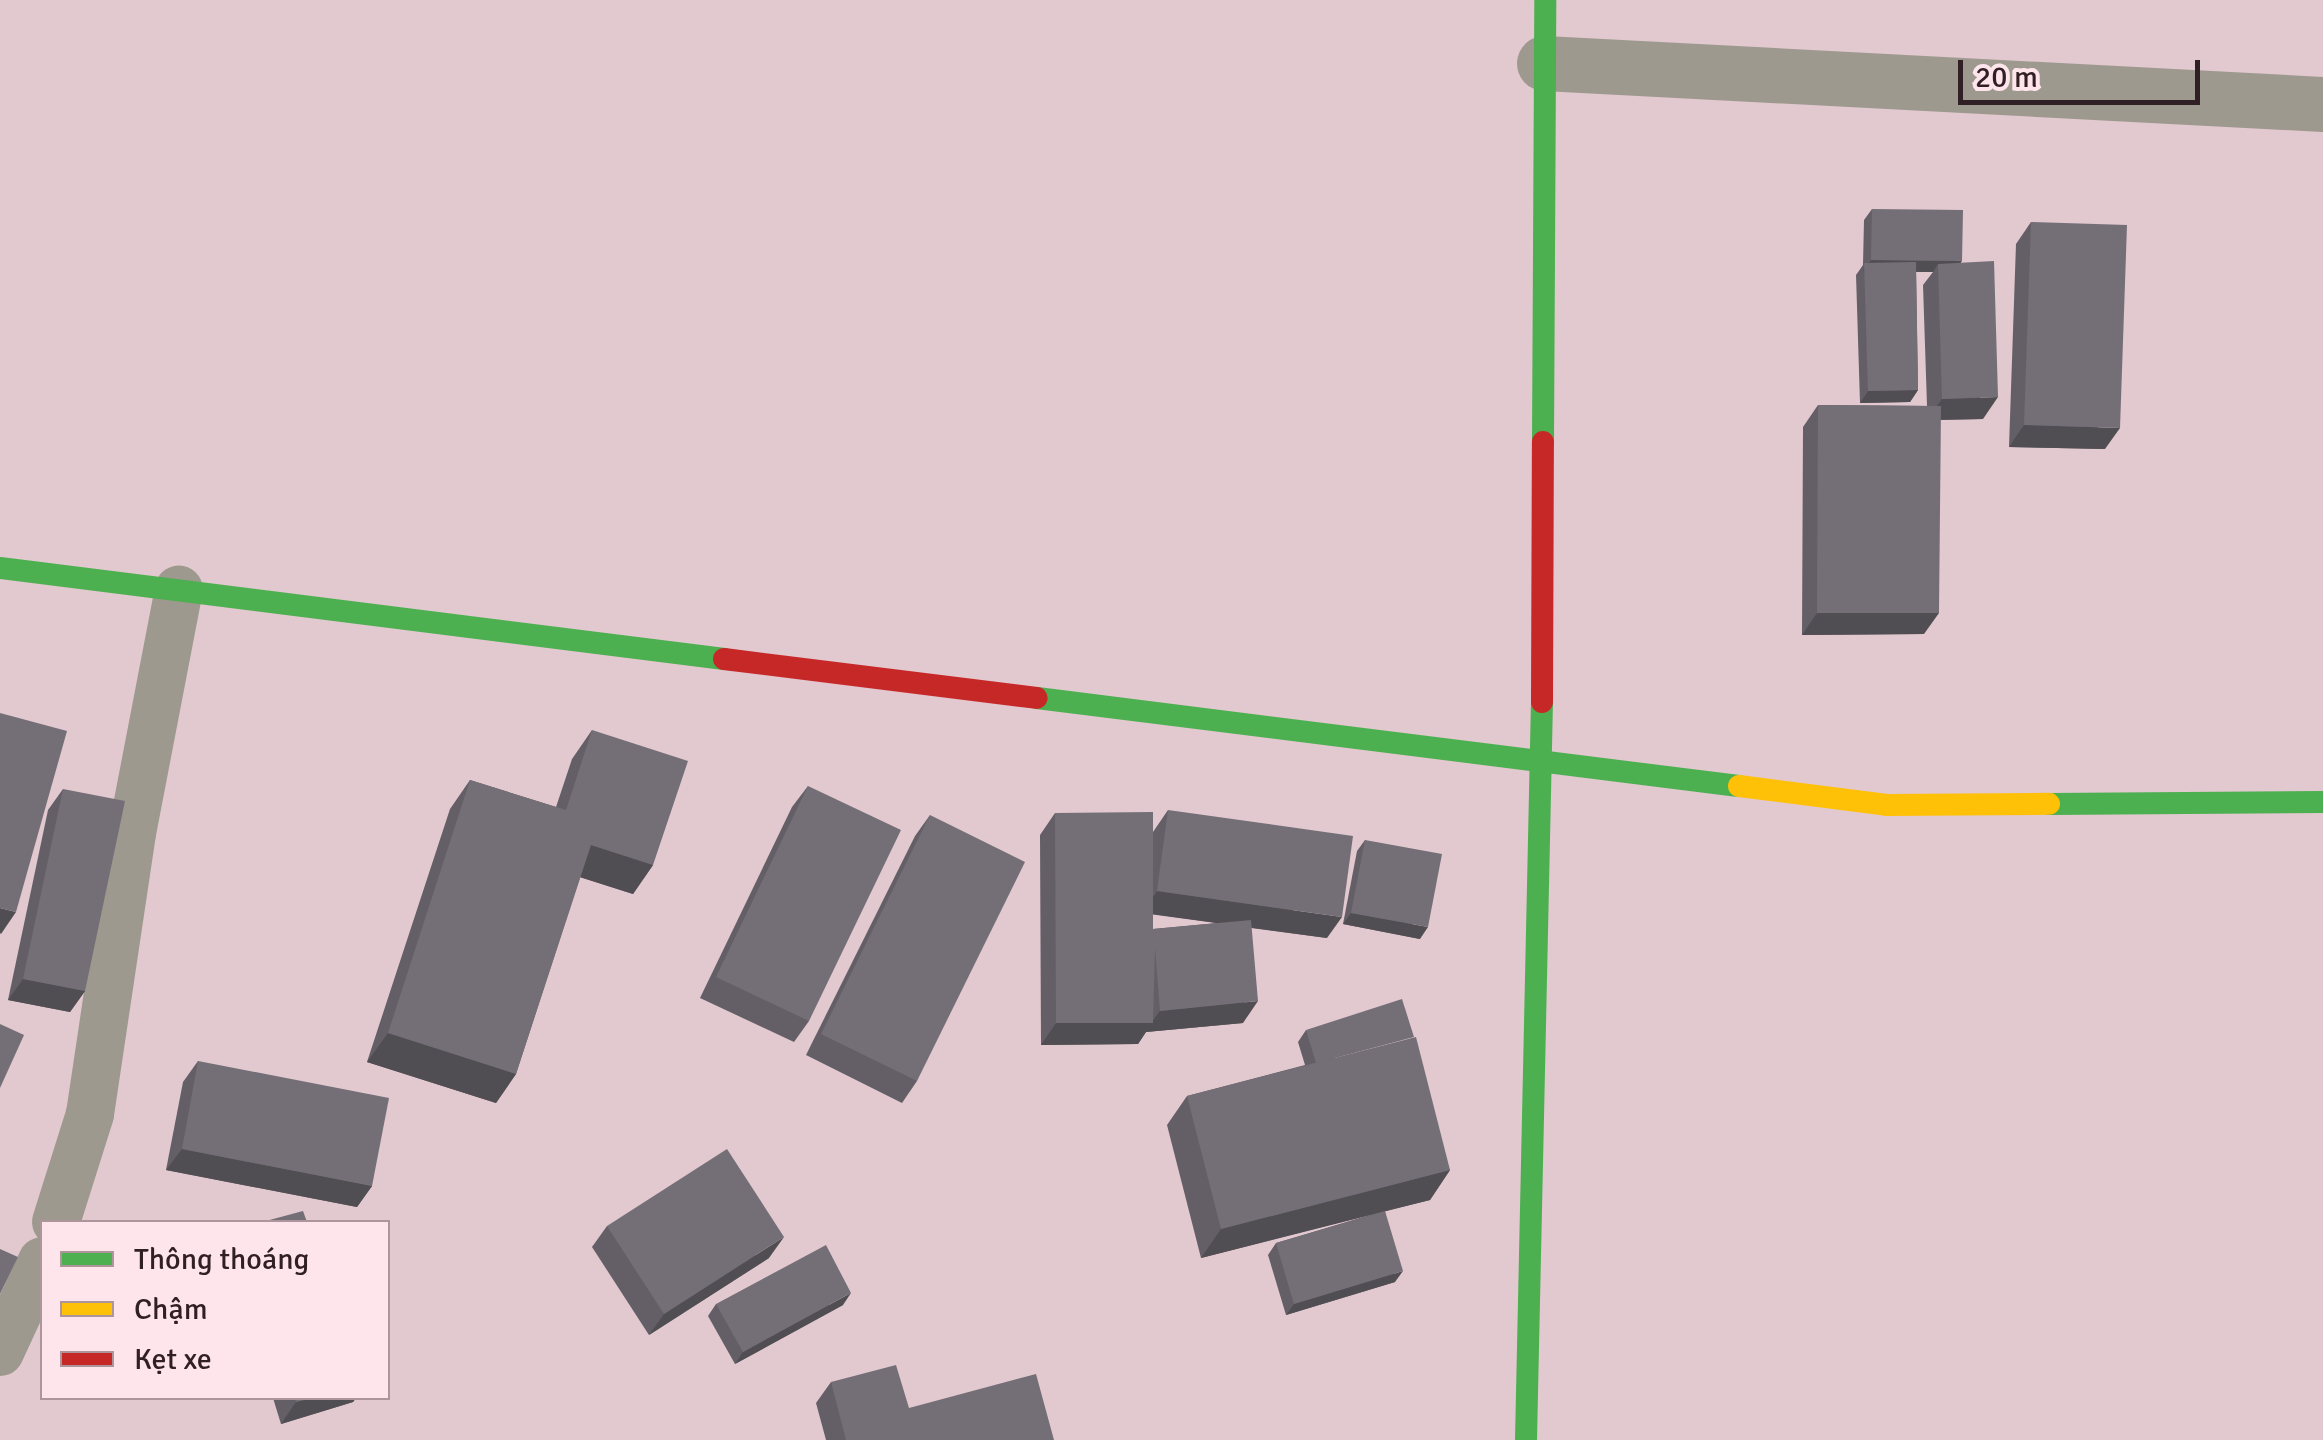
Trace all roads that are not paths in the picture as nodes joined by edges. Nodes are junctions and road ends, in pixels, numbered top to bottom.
1 (1546, 0) edge
2 (1544, 63) junction
3 (2323, 104) edge
4 (0, 568) edge
5 (179, 590) junction
6 (1542, 762) junction
7 (2323, 802) edge
8 (57, 1220) edge
9 (40, 1265) edge
10 (0, 1352) edge
11 (1526, 1440) edge

1 - 2 street
2 - 3 street
2 - 6 street
4 - 5 street
5 - 6 street
5 - 8 lane
6 - 7 street
6 - 11 street
9 - 10 lane

